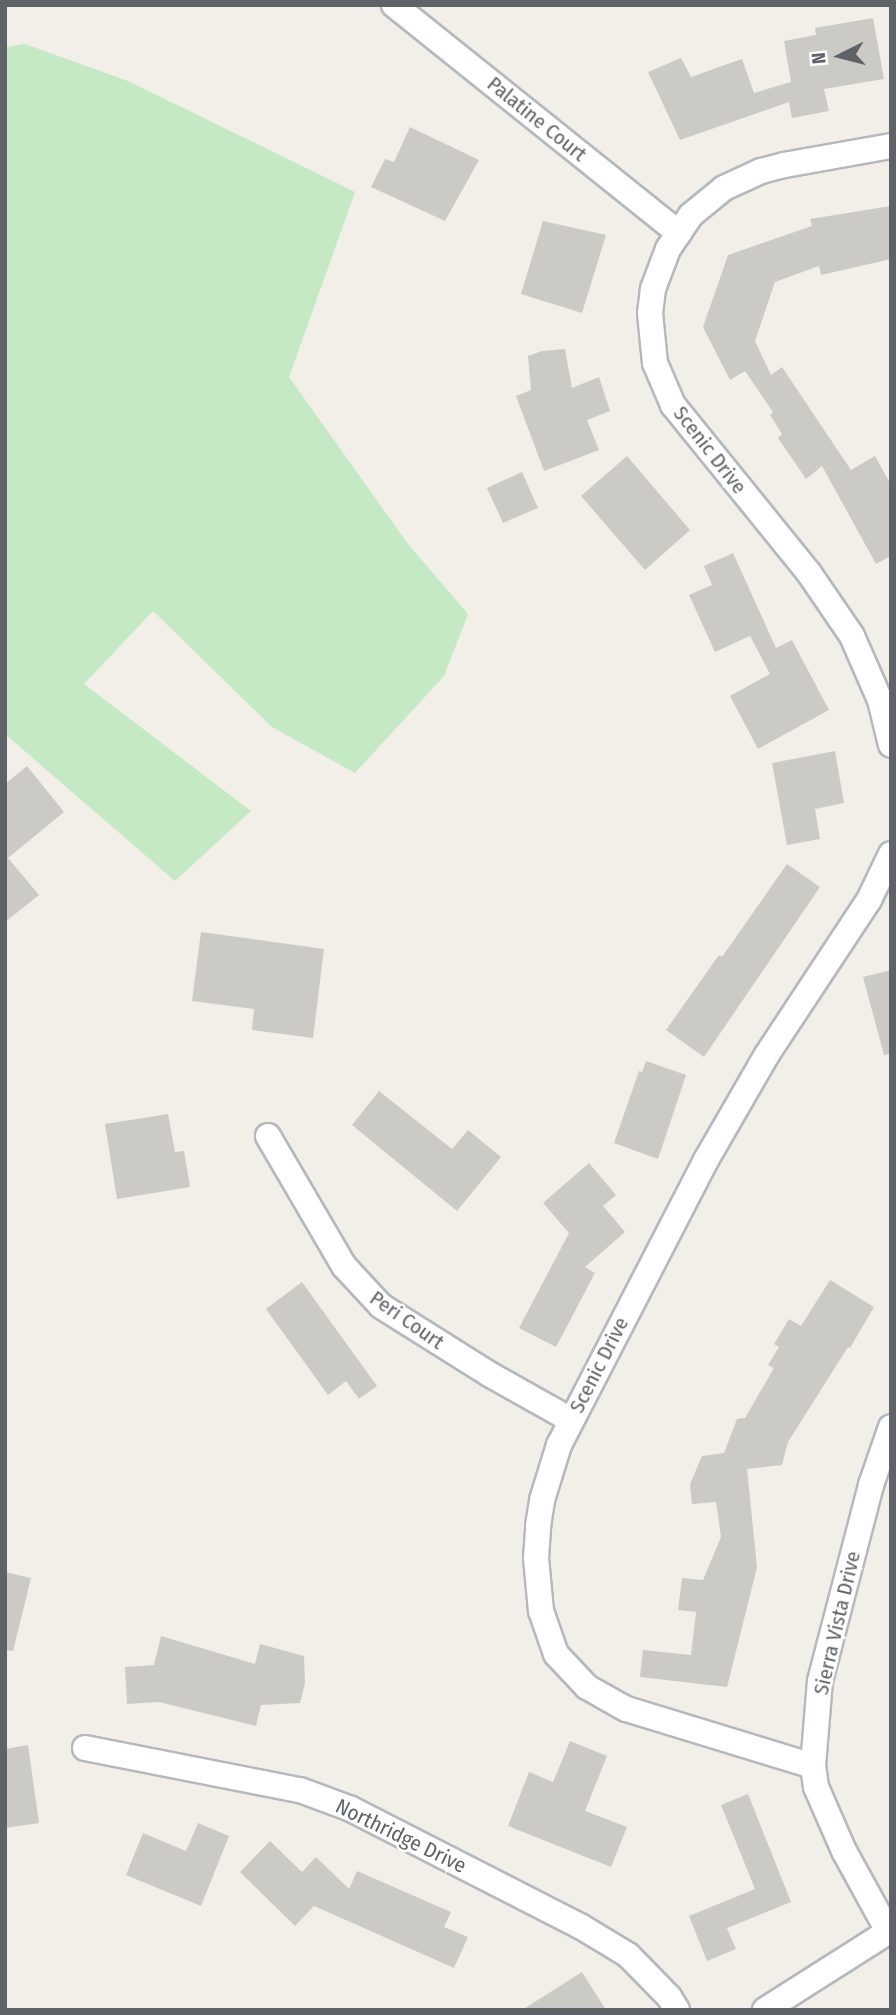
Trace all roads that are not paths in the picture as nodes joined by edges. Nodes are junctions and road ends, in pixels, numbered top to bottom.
1 (394, 5) edge
2 (891, 146) edge
3 (679, 233) junction
4 (891, 745) edge
5 (891, 854) edge
6 (268, 1136) dead end
7 (571, 1420) junction
8 (891, 1427) edge
9 (85, 1748) dead end
10 (813, 1766) junction
11 (890, 1931) edge
12 (677, 2010) edge
13 (765, 2010) edge

1 - 3 street, Palatine Court
2 - 3 street, Scenic Drive
3 - 4 street, Scenic Drive
5 - 7 street, Scenic Drive
6 - 7 street, Peri Court
7 - 10 street, Scenic Drive
8 - 10 street, Sierra Vista Drive
9 - 12 street, Northridge Drive
10 - 11 street, Sierra Vista Drive
11 - 13 street

